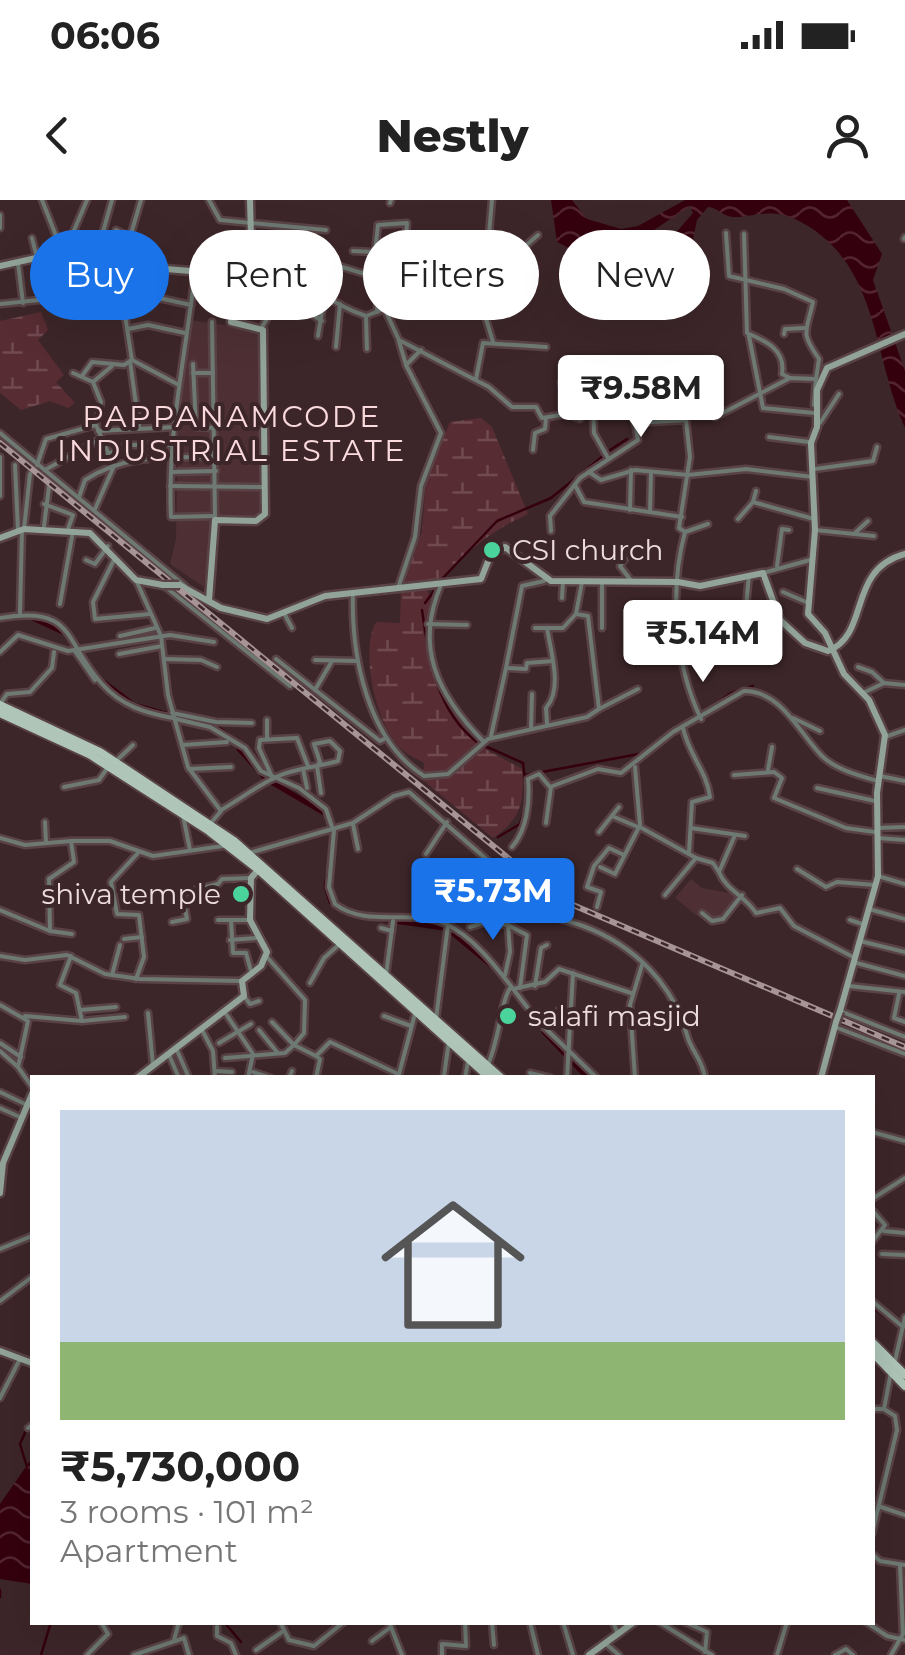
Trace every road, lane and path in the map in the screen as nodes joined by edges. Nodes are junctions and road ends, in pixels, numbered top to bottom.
1 (42, 200) edge
2 (88, 200) edge
3 (112, 200) edge
4 (141, 200) edge
5 (209, 200) edge
6 (250, 200) edge
7 (482, 200) edge
8 (492, 201) edge
9 (0, 215) edge
10 (249, 221) junction
11 (0, 228) edge
12 (55, 230) edge
13 (74, 230) edge
14 (104, 230) edge
15 (132, 230) edge
16 (248, 230) edge
17 (326, 230) dead end
18 (379, 230) edge
19 (406, 230) edge
20 (489, 230) edge
21 (726, 233) dead end
22 (744, 234) dead end
23 (353, 251) dead end
24 (363, 251) edge
25 (30, 260) edge
26 (18, 263) junction
27 (0, 266) edge
28 (746, 277) junction
29 (30, 303) edge
30 (0, 304) edge
31 (24, 304) junction
32 (189, 314) edge
33 (126, 320) edge
34 (232, 320) edge
35 (266, 320) edge
36 (322, 320) edge
37 (339, 320) edge
38 (366, 320) edge
39 (390, 320) edge
40 (486, 320) edge
41 (212, 322) dead end
42 (262, 327) junction
43 (804, 328) junction
44 (128, 329) junction
45 (185, 333) junction
46 (784, 334) dead end
47 (904, 335) edge
48 (318, 336) dead end
49 (749, 336) junction
50 (399, 340) junction
51 (493, 342) junction
52 (336, 347) dead end
53 (546, 347) dead end
54 (367, 349) dead end
55 (422, 350) junction
56 (131, 361) junction
57 (193, 364) dead end
58 (113, 365) junction
59 (406, 365) junction
60 (73, 373) dead end
61 (193, 373) junction
62 (213, 374) junction
63 (82, 376) junction
64 (790, 378) junction
65 (816, 379) junction
66 (476, 381) junction
67 (93, 382) junction
68 (561, 382) dead end
69 (179, 385) junction
70 (760, 394) junction
71 (839, 394) dead end
72 (593, 408) junction
73 (814, 409) junction
74 (569, 414) junction
75 (546, 418) junction
76 (686, 420) junction
77 (635, 423) junction
78 (138, 426) junction
79 (176, 427) junction
80 (817, 427) junction
81 (97, 428) junction
82 (214, 428) junction
83 (0, 432) edge
84 (769, 437) dead end
85 (100, 439) junction
86 (810, 443) junction
87 (172, 444) junction
88 (876, 447) dead end
89 (533, 450) dead end
90 (108, 454) junction
91 (0, 457) edge
92 (171, 457) junction
93 (216, 457) junction
94 (608, 458) junction
95 (15, 465) dead end
96 (37, 465) junction
97 (114, 466) junction
98 (45, 470) junction
99 (631, 470) junction
100 (216, 471) junction
101 (170, 472) junction
102 (590, 472) junction
103 (651, 472) junction
104 (815, 473) junction
105 (30, 474) dead end
106 (688, 475) junction
107 (170, 486) junction
108 (575, 486) junction
109 (49, 487) dead end
110 (265, 487) junction
111 (216, 488) junction
112 (756, 491) dead end
113 (0, 496) edge
114 (80, 497) junction
115 (753, 502) junction
116 (44, 504) junction
117 (94, 509) junction
118 (630, 510) junction
119 (650, 513) junction
120 (215, 518) junction
121 (682, 518) junction
122 (738, 519) dead end
123 (814, 519) junction
124 (868, 521) dead end
125 (708, 524) dead end
126 (44, 526) dead end
127 (22, 530) junction
128 (70, 530) junction
129 (550, 530) dead end
130 (790, 530) dead end
131 (815, 530) junction
132 (685, 532) junction
133 (854, 534) junction
134 (874, 536) dead end
135 (0, 538) edge
136 (108, 546) junction
137 (629, 553) dead end
138 (905, 554) edge
139 (117, 556) junction
140 (86, 560) dead end
141 (810, 560) junction
142 (777, 566) junction
143 (762, 574) junction
144 (748, 575) junction
145 (136, 580) junction
146 (544, 581) junction
147 (563, 581) junction
148 (582, 582) junction
149 (602, 582) junction
150 (632, 582) junction
151 (678, 582) junction
152 (163, 585) junction
153 (182, 585) junction
154 (440, 585) junction
155 (398, 588) junction
156 (353, 592) junction
157 (783, 592) dead end
158 (562, 598) dead end
159 (209, 600) junction
160 (806, 602) junction
161 (60, 604) dead end
162 (20, 613) junction
163 (284, 613) junction
164 (150, 614) junction
165 (576, 614) junction
166 (776, 614) junction
167 (588, 616) junction
168 (598, 616) junction
169 (0, 618) edge
170 (428, 624) junction
171 (467, 625) dead end
172 (156, 628) junction
173 (292, 628) dead end
174 (535, 628) dead end
175 (547, 628) junction
176 (602, 628) dead end
177 (120, 636) dead end
178 (161, 636) junction
179 (701, 641) dead end
180 (214, 642) dead end
181 (680, 642) junction
182 (162, 646) junction
183 (833, 649) junction
184 (54, 650) junction
185 (78, 651) junction
186 (0, 652) edge
187 (712, 652) dead end
188 (119, 654) dead end
189 (276, 659) dead end
190 (755, 659) dead end
191 (164, 660) junction
192 (315, 660) dead end
193 (332, 660) junction
194 (358, 661) junction
195 (553, 661) junction
196 (852, 665) dead end
197 (217, 667) dead end
198 (506, 668) junction
199 (858, 668) dead end
200 (842, 669) junction
201 (884, 683) junction
202 (905, 685) edge
203 (290, 686) dead end
204 (638, 689) dead end
205 (315, 690) junction
206 (864, 693) junction
207 (532, 694) dead end
208 (0, 707) edge
209 (599, 709) junction
210 (174, 717) junction
211 (792, 718) junction
212 (701, 719) junction
213 (267, 720) dead end
214 (252, 723) dead end
215 (547, 724) junction
216 (684, 728) junction
217 (531, 729) junction
218 (905, 730) edge
219 (820, 731) dead end
220 (885, 737) junction
221 (267, 738) junction
222 (490, 738) junction
223 (384, 739) junction
224 (228, 742) junction
225 (483, 742) junction
226 (134, 745) dead end
227 (182, 745) junction
228 (772, 747) dead end
229 (111, 764) junction
230 (634, 765) junction
231 (317, 766) junction
232 (231, 767) dead end
233 (189, 769) junction
234 (306, 769) junction
235 (768, 770) junction
236 (734, 775) dead end
237 (273, 778) junction
238 (879, 778) junction
239 (905, 780) edge
240 (552, 786) junction
241 (64, 788) dead end
242 (306, 788) dead end
243 (817, 788) dead end
244 (321, 793) dead end
245 (877, 802) junction
246 (362, 803) dead end
247 (618, 807) dead end
248 (220, 810) junction
249 (183, 813) junction
250 (368, 814) junction
251 (612, 816) junction
252 (46, 822) dead end
253 (447, 822) junction
254 (546, 822) dead end
255 (210, 824) junction
256 (353, 824) junction
257 (639, 827) junction
258 (905, 827) edge
259 (691, 828) junction
260 (333, 830) junction
261 (599, 832) dead end
262 (878, 833) junction
263 (735, 835) junction
264 (745, 836) dead end
265 (0, 838) edge
266 (905, 840) edge
267 (72, 841) junction
268 (46, 842) junction
269 (228, 846) junction
270 (512, 847) dead end
271 (358, 849) dead end
272 (190, 850) junction
273 (690, 852) junction
274 (138, 853) junction
275 (426, 854) dead end
276 (624, 856) junction
277 (249, 857) junction
278 (696, 858) junction
279 (488, 864) junction
280 (600, 867) dead end
281 (262, 870) junction
282 (473, 870) dead end
283 (797, 870) dead end
284 (719, 872) junction
285 (482, 876) junction
286 (210, 878) dead end
287 (251, 878) junction
288 (877, 880) junction
289 (464, 883) dead end
290 (904, 884) edge
291 (210, 886) junction
292 (480, 887) junction
293 (742, 894) junction
294 (480, 895) dead end
295 (665, 895) dead end
296 (596, 907) dead end
297 (869, 909) junction
298 (0, 910) edge
299 (702, 913) dead end
300 (905, 919) edge
301 (218, 920) dead end
302 (231, 920) junction
303 (250, 920) junction
304 (850, 920) dead end
305 (393, 921) junction
306 (172, 922) dead end
307 (448, 925) junction
308 (508, 925) junction
309 (865, 925) junction
310 (470, 926) dead end
311 (381, 928) dead end
312 (50, 931) junction
313 (392, 931) junction
314 (72, 934) dead end
315 (142, 937) junction
316 (256, 938) junction
317 (124, 939) dead end
318 (230, 940) junction
319 (860, 941) junction
320 (341, 944) junction
321 (547, 945) dead end
322 (120, 946) dead end
323 (905, 952) edge
324 (0, 956) edge
325 (71, 956) junction
326 (266, 956) junction
327 (854, 960) junction
328 (643, 963) junction
329 (573, 973) junction
330 (252, 974) junction
331 (112, 975) junction
332 (386, 976) junction
333 (506, 976) junction
334 (905, 976) edge
335 (136, 979) junction
336 (242, 981) junction
337 (310, 983) dead end
338 (844, 985) junction
339 (534, 986) junction
340 (514, 988) junction
341 (902, 993) edge
342 (631, 994) junction
343 (244, 996) junction
344 (259, 1001) dead end
345 (0, 1005) edge
346 (116, 1007) dead end
347 (527, 1008) dead end
348 (80, 1010) junction
349 (416, 1010) junction
350 (558, 1011) dead end
351 (840, 1011) junction
352 (148, 1013) dead end
353 (570, 1013) junction
354 (226, 1014) junction
355 (26, 1016) junction
356 (384, 1016) dead end
357 (125, 1017) dead end
358 (436, 1020) junction
359 (82, 1022) junction
360 (272, 1022) dead end
361 (905, 1022) edge
362 (250, 1024) dead end
363 (836, 1025) junction
364 (411, 1026) junction
365 (544, 1027) dead end
366 (202, 1030) junction
367 (259, 1030) dead end
368 (238, 1032) junction
369 (905, 1037) edge
370 (449, 1041) junction
371 (0, 1043) edge
372 (219, 1043) dead end
373 (294, 1045) junction
374 (176, 1048) junction
375 (0, 1051) edge
376 (277, 1052) junction
377 (253, 1054) junction
378 (905, 1054) edge
379 (169, 1055) junction
380 (571, 1055) junction
381 (316, 1056) junction
382 (471, 1056) junction
383 (20, 1057) junction
384 (225, 1058) dead end
385 (153, 1065) junction
386 (487, 1066) junction
387 (18, 1068) junction
388 (292, 1070) dead end
389 (390, 1070) junction
390 (232, 1072) dead end
391 (253, 1072) junction
392 (530, 1073) dead end
393 (215, 1074) edge
394 (141, 1075) edge
395 (178, 1075) edge
396 (188, 1075) edge
397 (250, 1075) edge
398 (262, 1075) edge
399 (290, 1075) edge
400 (317, 1075) edge
401 (387, 1075) edge
402 (397, 1075) edge
403 (444, 1075) edge
404 (466, 1075) edge
405 (487, 1075) edge
406 (498, 1075) edge
407 (538, 1075) edge
408 (568, 1075) edge
409 (594, 1075) edge
410 (635, 1075) edge
411 (706, 1075) edge
412 (822, 1075) edge
413 (30, 1087) edge
414 (0, 1092) edge
415 (30, 1095) edge
416 (26, 1105) junction
417 (0, 1108) edge
418 (22, 1118) junction
419 (875, 1133) edge
420 (905, 1140) edge
421 (3, 1156) edge
422 (0, 1171) edge
423 (905, 1178) edge
424 (0, 1193) edge
425 (875, 1198) edge
426 (875, 1214) edge
427 (884, 1232) junction
428 (905, 1233) edge
429 (30, 1237) edge
430 (875, 1240) edge
431 (905, 1241) edge
432 (0, 1249) edge
433 (882, 1254) dead end
434 (905, 1255) edge
435 (30, 1278) edge
436 (0, 1301) edge
437 (875, 1303) edge
438 (905, 1318) edge
439 (905, 1328) edge
440 (875, 1346) edge
441 (0, 1351) edge
442 (875, 1354) edge
443 (20, 1360) junction
444 (30, 1362) edge
445 (892, 1368) junction
446 (905, 1375) edge
447 (905, 1386) edge
448 (2, 1388) edge
449 (0, 1398) edge
450 (875, 1409) edge
451 (884, 1409) junction
452 (881, 1507) junction
453 (905, 1515) edge
454 (875, 1525) edge
455 (875, 1555) edge
456 (902, 1565) edge
457 (103, 1625) edge
458 (178, 1625) edge
459 (281, 1625) edge
460 (340, 1625) edge
461 (390, 1625) edge
462 (465, 1625) edge
463 (492, 1625) edge
464 (533, 1625) edge
465 (565, 1625) edge
466 (614, 1625) edge
467 (631, 1625) edge
468 (663, 1625) edge
469 (693, 1625) edge
470 (786, 1625) edge
471 (872, 1625) edge
472 (217, 1627) dead end
473 (282, 1632) junction
474 (619, 1636) junction
475 (174, 1640) junction
476 (902, 1640) edge
477 (372, 1641) dead end
478 (494, 1645) dead end
479 (697, 1648) junction
480 (603, 1649) edge
481 (256, 1650) dead end
482 (705, 1652) junction
483 (87, 1655) edge
484 (134, 1655) edge
485 (189, 1655) edge
486 (236, 1655) edge
487 (402, 1655) edge
488 (442, 1655) edge
489 (538, 1655) edge
490 (573, 1655) edge
491 (589, 1655) edge
492 (619, 1655) edge
493 (695, 1655) edge
494 (712, 1655) edge
495 (777, 1655) edge
496 (835, 1655) edge
497 (854, 1655) edge
498 (891, 1655) edge

1 - 12 street
2 - 13 street
3 - 14 street
4 - 15 street
5 - 10 street
6 - 10 street
7 - 8 street
8 - 20 street
9 - 11 street
10 - 16 street
10 - 17 street
18 - 19 street
21 - 28 street
22 - 28 street
23 - 24 street
25 - 26 street
26 - 27 street
26 - 31 street
28 - 43 street
28 - 49 street
29 - 31 street
30 - 31 street
32 - 45 street
33 - 44 street
34 - 42 street
35 - 42 street
36 - 48 street
37 - 52 street
38 - 54 street
39 - 50 street
40 - 51 street
41 - 62 street
42 - 110 street
43 - 46 street
43 - 65 street
44 - 45 street
44 - 56 street
45 - 69 street
47 - 73 street
49 - 64 street
49 - 70 street
50 - 55 street
50 - 59 street
51 - 53 street
51 - 66 street
55 - 59 street
55 - 66 street
56 - 58 street
56 - 69 street
56 - 78 street
57 - 61 street
58 - 63 street
58 - 67 street
59 - 155 street
60 - 63 street
61 - 62 street
61 - 82 street
62 - 82 street
63 - 67 street
64 - 65 street
64 - 70 street
65 - 73 street
66 - 75 street
67 - 81 street
68 - 74 street
69 - 79 street
70 - 73 street
70 - 76 street
71 - 80 street
72 - 74 street
72 - 77 street
72 - 94 street
73 - 80 street
74 - 75 street
75 - 89 street
76 - 77 street
76 - 106 street
77 - 94 street
78 - 79 street
78 - 81 street
79 - 87 street
80 - 86 street
81 - 85 street
81 - 96 street
82 - 93 street
83 - 96 street
84 - 86 street
85 - 90 street
85 - 98 street
86 - 104 street
87 - 90 street
87 - 92 street
88 - 104 street
90 - 97 street
91 - 113 street
92 - 93 street
92 - 97 street
92 - 101 street
93 - 100 street
94 - 102 street
95 - 127 street
96 - 98 street
97 - 114 street
97 - 117 street
98 - 114 street
99 - 102 street
99 - 103 street
99 - 118 street
100 - 101 street
100 - 111 street
101 - 107 street
102 - 108 street
103 - 106 street
103 - 119 street
104 - 106 street
104 - 123 street
105 - 127 street
106 - 121 street
107 - 111 street
107 - 120 street
108 - 118 street
108 - 129 street
109 - 116 street
110 - 111 street
110 - 120 street
111 - 120 street
112 - 115 street
114 - 117 street
115 - 122 street
115 - 123 street
116 - 126 street
116 - 128 street
117 - 153 street
118 - 119 street
119 - 121 street
120 - 159 street
121 - 132 street
123 - 131 street
124 - 133 street
125 - 132 street
127 - 128 street
127 - 135 street
127 - 162 street
128 - 136 street
128 - 161 street
130 - 142 street
131 - 133 street
131 - 141 street
132 - 151 street
133 - 134 street
136 - 139 street
136 - 140 street
137 - 150 street
138 - 183 street
139 - 145 street
139 - 164 street
141 - 142 street
141 - 160 street
142 - 143 street
143 - 144 street
143 - 166 street
144 - 151 street
144 - 187 street
145 - 152 street
145 - 164 street
146 - 147 street
146 - 154 street
146 - 198 street
147 - 148 street
147 - 158 street
148 - 149 street
148 - 165 street
149 - 150 street
149 - 168 street
150 - 151 street
151 - 181 street
152 - 153 street, bridge
152 - 203 street
153 - 159 street
154 - 155 street
154 - 170 street
155 - 156 street
156 - 163 street
156 - 194 street
157 - 160 street
159 - 163 street
160 - 183 street
162 - 169 street
162 - 185 street
163 - 173 street
164 - 172 street
165 - 167 street
165 - 175 street
166 - 183 street
166 - 190 street
167 - 168 street
167 - 209 street
168 - 176 street
170 - 171 street
170 - 225 street
172 - 177 street
172 - 178 street
174 - 175 street
175 - 195 street
178 - 180 street
178 - 182 street
178 - 185 street
179 - 181 street
181 - 212 street
182 - 188 street
182 - 191 street
183 - 200 street
184 - 185 street
184 - 186 street
184 - 208 street
185 - 210 street
189 - 205 street
191 - 197 street
191 - 210 street
192 - 193 street
193 - 194 street
193 - 205 street
194 - 223 street
195 - 198 street
195 - 215 street
196 - 200 street
198 - 222 street
199 - 201 street
200 - 206 street
201 - 202 street
201 - 206 street
204 - 209 street
205 - 223 street
206 - 220 street
207 - 217 street
208 - 229 main road
209 - 215 street
210 - 214 street
210 - 224 street
210 - 227 street
211 - 212 street
211 - 219 street
211 - 238 street
212 - 216 street
213 - 221 street
215 - 217 street
216 - 230 street
216 - 259 street
217 - 222 street
218 - 220 street
220 - 238 street
221 - 234 street
221 - 237 street
222 - 225 street
223 - 225 street
224 - 227 street
224 - 237 street
226 - 229 street
227 - 233 street
228 - 235 street
229 - 241 street
229 - 249 main road
229 - 255 main road
230 - 240 street
230 - 257 street
231 - 231 street
231 - 234 street
231 - 244 street
232 - 233 street
233 - 248 street
234 - 237 street
234 - 242 street
235 - 236 street
235 - 262 street
237 - 248 street
237 - 260 street
238 - 239 street
238 - 245 street
240 - 254 street
240 - 270 street
243 - 245 street
245 - 262 street
246 - 250 street
247 - 251 street
248 - 255 street
249 - 269 main road
249 - 272 street
250 - 253 street
250 - 256 street
251 - 257 street
251 - 261 street
252 - 268 street
253 - 275 street
253 - 279 street
255 - 277 main road
256 - 260 street
256 - 271 street
257 - 273 street
257 - 276 street
258 - 262 street
259 - 263 street
259 - 273 street
260 - 277 street
260 - 305 street
262 - 266 street
262 - 288 street
263 - 264 street
263 - 284 street
265 - 268 street
267 - 268 street
267 - 274 street
267 - 312 street
269 - 272 street
269 - 277 main road
272 - 274 street
273 - 278 street
274 - 315 street
276 - 280 street
276 - 296 street
277 - 281 main road
277 - 287 street
278 - 284 street
278 - 295 street
279 - 285 street
279 - 328 street
281 - 287 street
281 - 320 main road
281 - 332 main road
282 - 285 street
283 - 288 street
284 - 293 street
285 - 292 street
286 - 291 street
287 - 291 street
287 - 303 street
288 - 290 street
288 - 297 street
289 - 292 street
291 - 306 street
292 - 294 street
293 - 299 street
293 - 327 street
297 - 300 street
297 - 309 street
298 - 312 street
301 - 302 street
302 - 303 street
302 - 318 street
303 - 316 street
304 - 309 street
305 - 307 street
305 - 313 street
307 - 333 street
307 - 358 street
308 - 310 street
308 - 333 street
308 - 340 street
309 - 319 street
311 - 313 street
312 - 314 street
313 - 332 street
315 - 317 street
315 - 335 street
316 - 318 street
316 - 326 street
318 - 330 street
319 - 323 street
319 - 327 street
320 - 337 street
320 - 349 main road
321 - 339 street
322 - 331 street
324 - 325 street
325 - 331 street
325 - 348 street
326 - 330 street
326 - 373 street
327 - 334 street
327 - 338 street
328 - 342 street
328 - 411 street
329 - 339 street
329 - 342 street
329 - 353 street
330 - 336 street
331 - 335 street
332 - 358 main road
333 - 340 street
335 - 336 street
336 - 343 street
338 - 341 street
338 - 351 street
339 - 340 street
340 - 347 street
340 - 386 street
341 - 361 street
342 - 410 street
343 - 344 street
343 - 354 street
345 - 355 street
346 - 348 street
348 - 359 street
349 - 364 street
349 - 370 main road
350 - 353 street
351 - 363 street, bridge
351 - 369 street
352 - 385 street
353 - 380 street
354 - 366 street
354 - 368 street
355 - 359 street
355 - 383 street
356 - 364 street
357 - 359 street
358 - 382 main road
360 - 373 street
362 - 368 street
363 - 378 street
363 - 412 street
364 - 402 street
365 - 380 street
366 - 374 street
366 - 393 street
367 - 376 street
368 - 372 street
368 - 377 street
370 - 382 main road
370 - 403 street
371 - 383 street
373 - 376 street
373 - 381 street
374 - 379 street
374 - 396 street
375 - 387 street
376 - 377 street
377 - 384 street
377 - 391 street
379 - 385 street
379 - 395 street
380 - 408 street
380 - 409 street
381 - 389 street
381 - 400 street
382 - 386 main road
382 - 404 street
382 - 405 main road
383 - 387 street
385 - 394 street
386 - 406 main road
387 - 413 street
388 - 399 street
389 - 401 street
389 - 402 street
390 - 393 street
391 - 397 street
391 - 398 street
392 - 407 street
414 - 416 street
415 - 416 street
416 - 418 street
417 - 418 street
418 - 421 street
419 - 420 street
421 - 422 street
422 - 424 street
423 - 425 street
426 - 427 street
427 - 428 street
427 - 430 street
428 - 431 street
429 - 432 street
433 - 434 street
435 - 436 street
437 - 439 street
438 - 439 street
439 - 445 street
440 - 445 main road
441 - 443 street
442 - 445 main road
443 - 444 street
443 - 448 street
445 - 446 main road
445 - 447 main road
445 - 451 street
448 - 449 street
450 - 451 street
451 - 452 street
452 - 453 street
452 - 454 street
455 - 456 street
456 - 476 street
457 - 483 street
458 - 475 street
459 - 473 street
460 - 473 street
461 - 477 street
461 - 487 street
462 - 488 street
463 - 478 street
464 - 489 street
465 - 490 street
466 - 474 street
467 - 474 street
468 - 479 street
469 - 482 street
470 - 495 street
471 - 476 street
472 - 486 street
473 - 481 street
474 - 480 street
475 - 484 street
475 - 485 street
476 - 498 street
479 - 482 street
479 - 493 street
480 - 491 street
480 - 492 street
482 - 494 street
496 - 497 street

